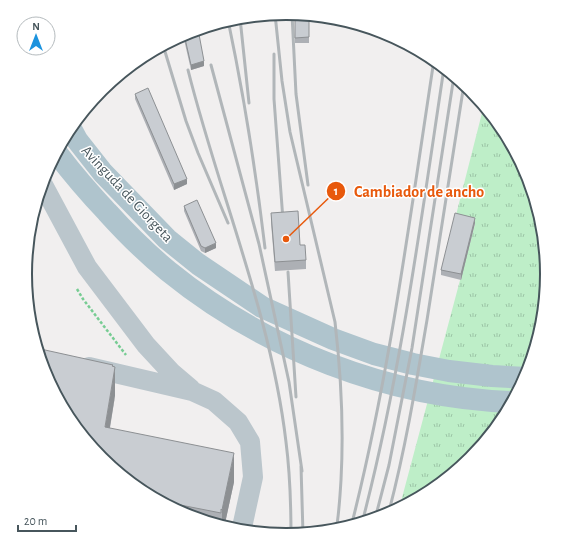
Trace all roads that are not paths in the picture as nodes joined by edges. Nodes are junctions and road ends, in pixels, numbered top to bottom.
1 (74, 134) edge
2 (60, 158) edge
3 (46, 190) edge
4 (146, 345) junction
5 (69, 363) edge
6 (518, 378) edge
7 (140, 379) junction
8 (192, 391) junction
9 (506, 401) edge
10 (243, 525) edge

1 - 6 main road, Avinguda de Giorgeta
2 - 9 main road, Avinguda de Giorgeta
3 - 4 street
4 - 7 street
4 - 8 street
5 - 7 street
7 - 8 street
8 - 10 street

